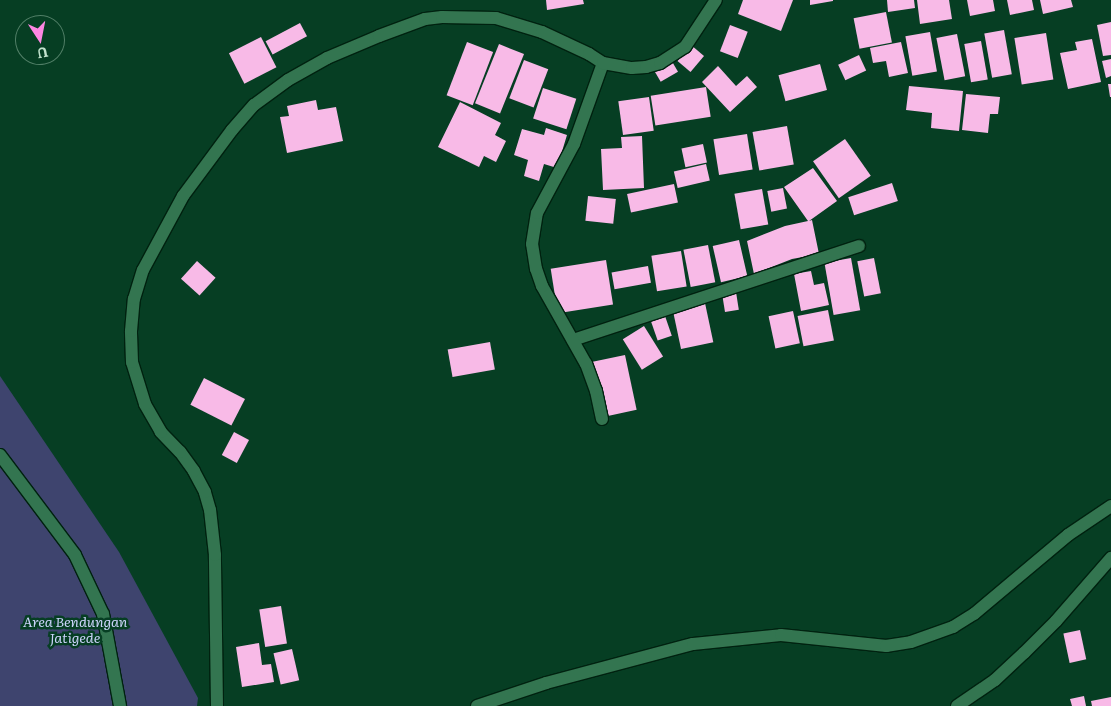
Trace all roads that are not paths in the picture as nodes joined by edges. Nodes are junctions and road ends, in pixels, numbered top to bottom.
1 (716, 0) edge
2 (603, 63) junction
3 (859, 246) dead end
4 (573, 340) junction
5 (602, 419) dead end
6 (0, 455) edge
7 (1111, 506) edge
8 (1111, 558) edge
9 (120, 706) edge
10 (217, 706) edge
11 (477, 706) edge
12 (957, 706) edge

1 - 2 street
2 - 4 street
2 - 10 street
3 - 4 street
4 - 5 street
6 - 9 street
7 - 11 street
8 - 12 street

